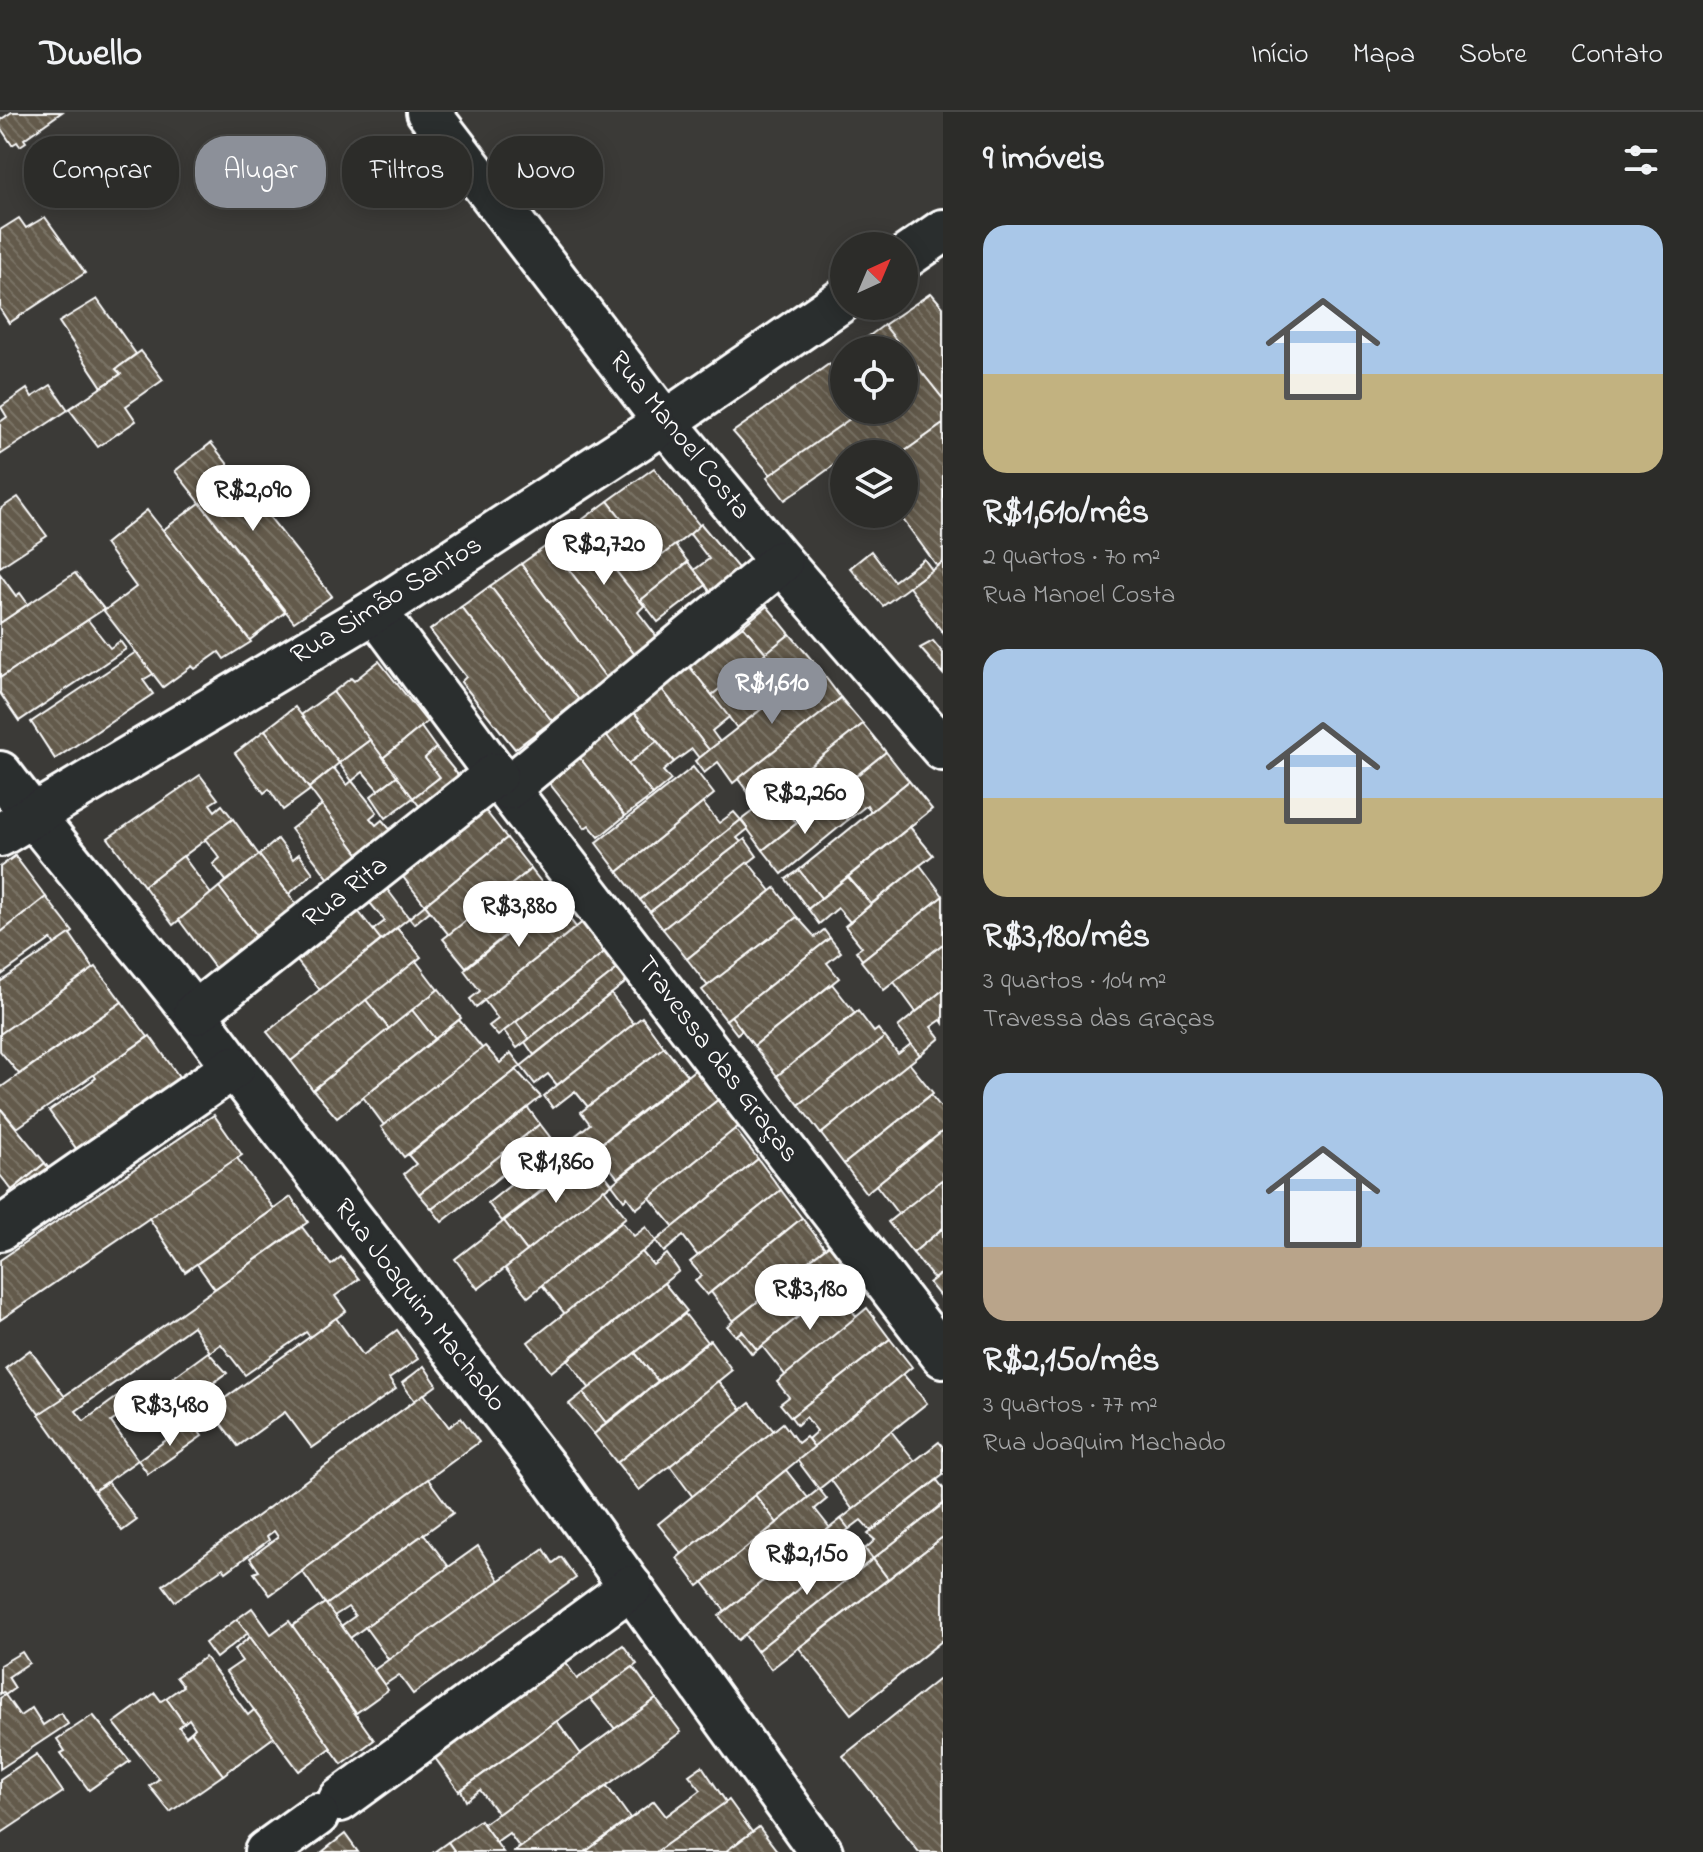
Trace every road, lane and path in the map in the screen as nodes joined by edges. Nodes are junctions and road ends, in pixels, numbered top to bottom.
1 (428, 112) edge
2 (943, 231) edge
3 (918, 248) edge
4 (830, 309) edge
5 (665, 422) junction
6 (781, 562) junction
7 (375, 611) junction
8 (943, 749) edge
9 (0, 773) edge
10 (502, 781) junction
11 (16, 825) edge
12 (195, 1013) junction
13 (234, 1067) junction
14 (0, 1229) edge
15 (943, 1356) edge
16 (631, 1587) junction
17 (266, 1852) edge
18 (821, 1852) edge

1 - 5 street, Rua Manoel Costa
2 - 3 street
4 - 5 street, Rua Simão Santos
5 - 6 street, Rua Manoel Costa
5 - 7 street, Rua Simão Santos
6 - 8 street, Rua Manoel Costa
6 - 10 street, Rua Rita
7 - 10 street, Travessa das Graças
7 - 11 street, Rua Simão Santos
9 - 11 street, Rua Joaquim Machado
10 - 12 street, Rua Rita
10 - 15 street, Travessa das Graças
11 - 12 street, Rua Joaquim Machado
12 - 13 street, Rua Joaquim Machado
13 - 14 street
13 - 16 street, Rua Joaquim Machado
16 - 17 street
16 - 18 street, Rua Joaquim Machado

